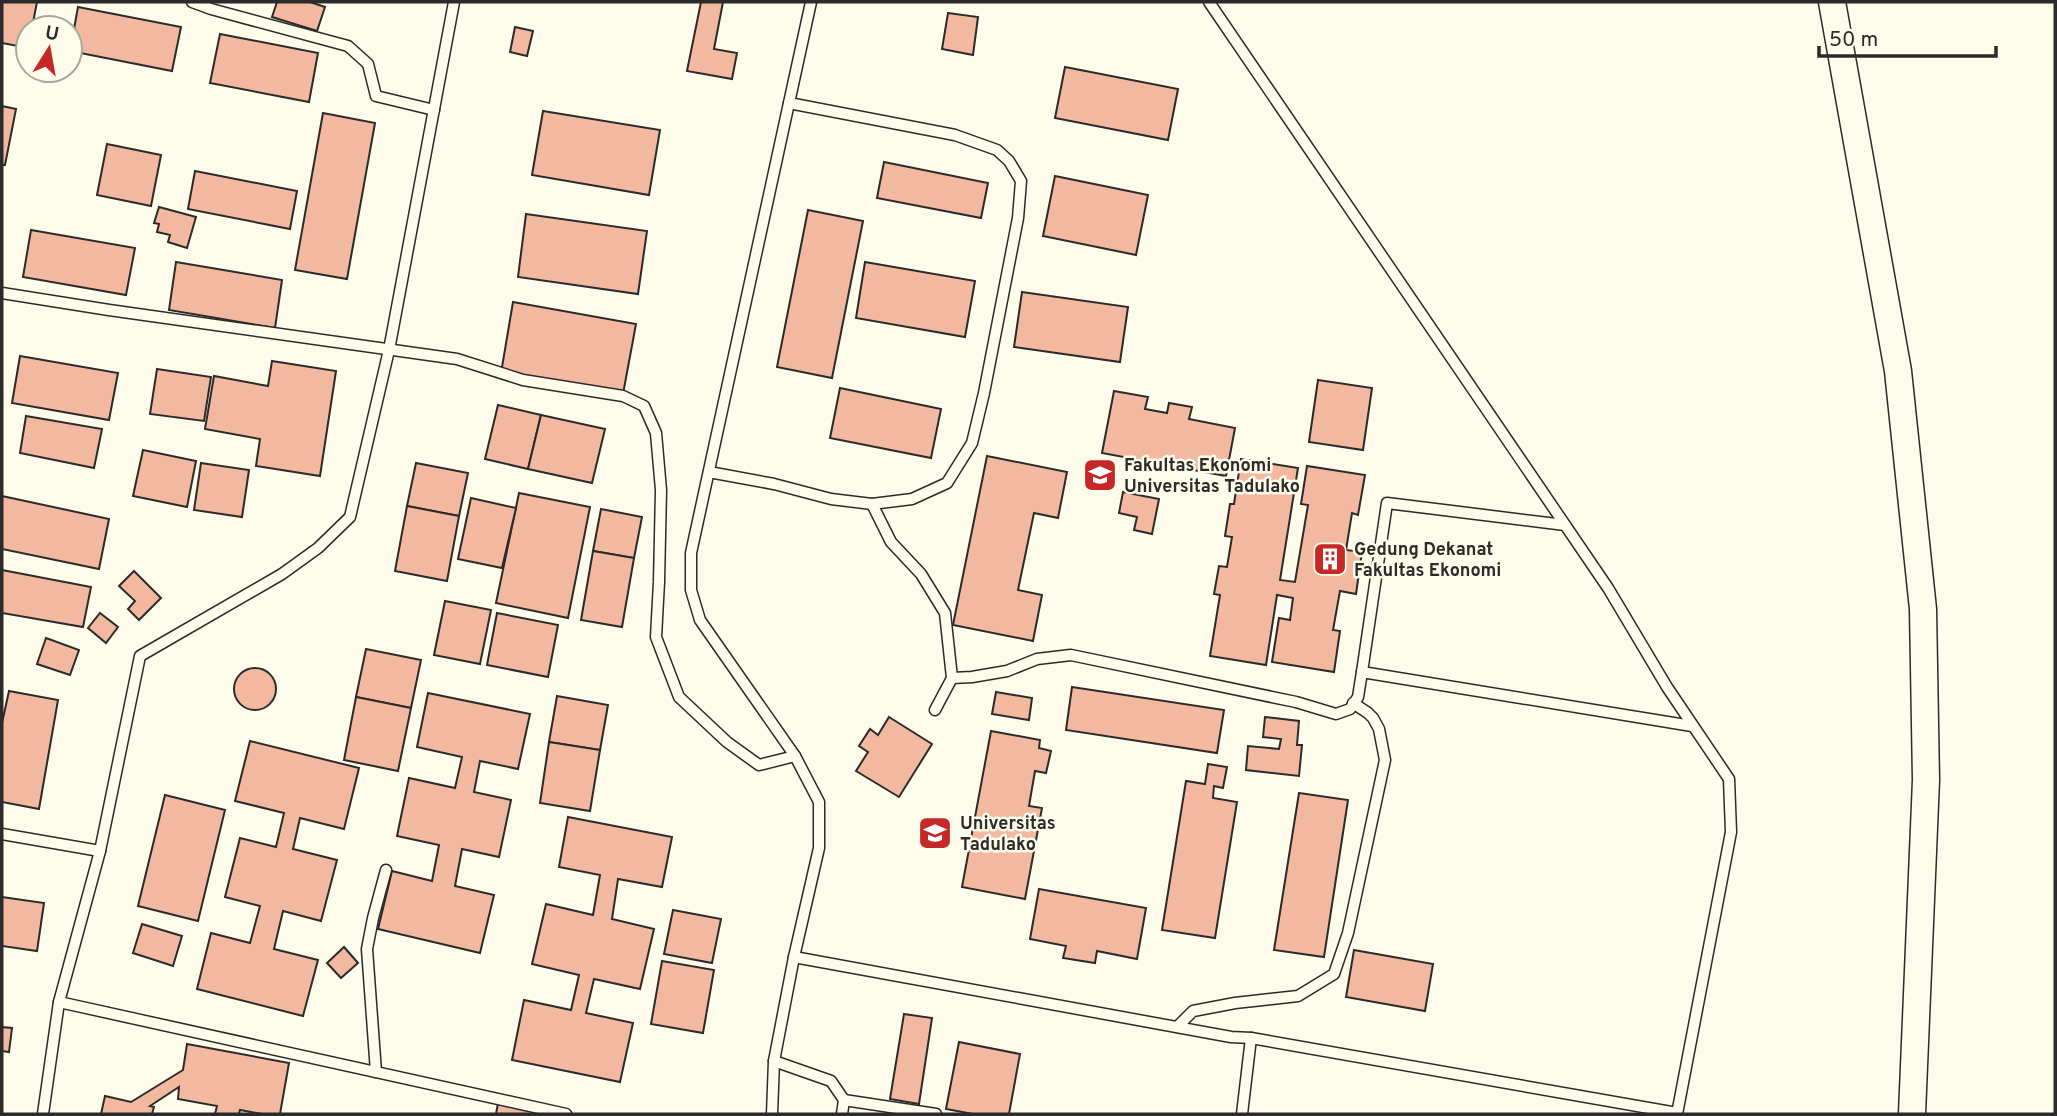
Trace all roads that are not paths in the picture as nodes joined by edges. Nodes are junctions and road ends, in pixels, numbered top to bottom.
1 (192, 2) edge
2 (454, 2) edge
3 (811, 2) edge
4 (1209, 2) edge
5 (1832, 2) edge
6 (789, 103) junction
7 (434, 110) junction
8 (2, 293) edge
9 (388, 350) junction
10 (709, 471) junction
11 (873, 504) junction
12 (1565, 525) junction
13 (1363, 672) junction
14 (952, 678) junction
15 (1353, 704) junction
16 (935, 710) dead end
17 (1692, 726) junction
18 (795, 756) junction
19 (2, 834) edge
20 (100, 851) junction
21 (386, 870) dead end
22 (794, 957) junction
23 (60, 1002) junction
24 (1177, 1027) junction
25 (1251, 1038) junction
26 (774, 1061) junction
27 (376, 1072) junction
28 (844, 1100) junction
29 (43, 1114) edge
30 (566, 1114) edge
31 (772, 1114) edge
32 (842, 1114) edge
33 (936, 1114) edge
34 (1242, 1114) edge
35 (1677, 1114) edge
36 (1912, 1114) edge

1 - 7 lane
2 - 7 lane
3 - 6 lane
4 - 12 lane
5 - 36 street
6 - 10 lane
6 - 11 lane
7 - 9 lane
8 - 9 lane
9 - 18 lane
9 - 20 lane
10 - 11 lane
10 - 18 lane
11 - 14 lane
12 - 13 lane
12 - 17 lane
13 - 15 lane
13 - 17 lane
14 - 15 lane
14 - 16 lane
15 - 24 lane
17 - 35 lane
18 - 22 lane
19 - 20 lane
20 - 23 lane
21 - 27 lane
22 - 24 lane
22 - 26 lane
23 - 27 lane
23 - 29 lane
24 - 25 lane
25 - 34 lane
25 - 35 lane
26 - 28 lane
26 - 31 lane
27 - 30 lane
28 - 32 lane
28 - 33 lane

